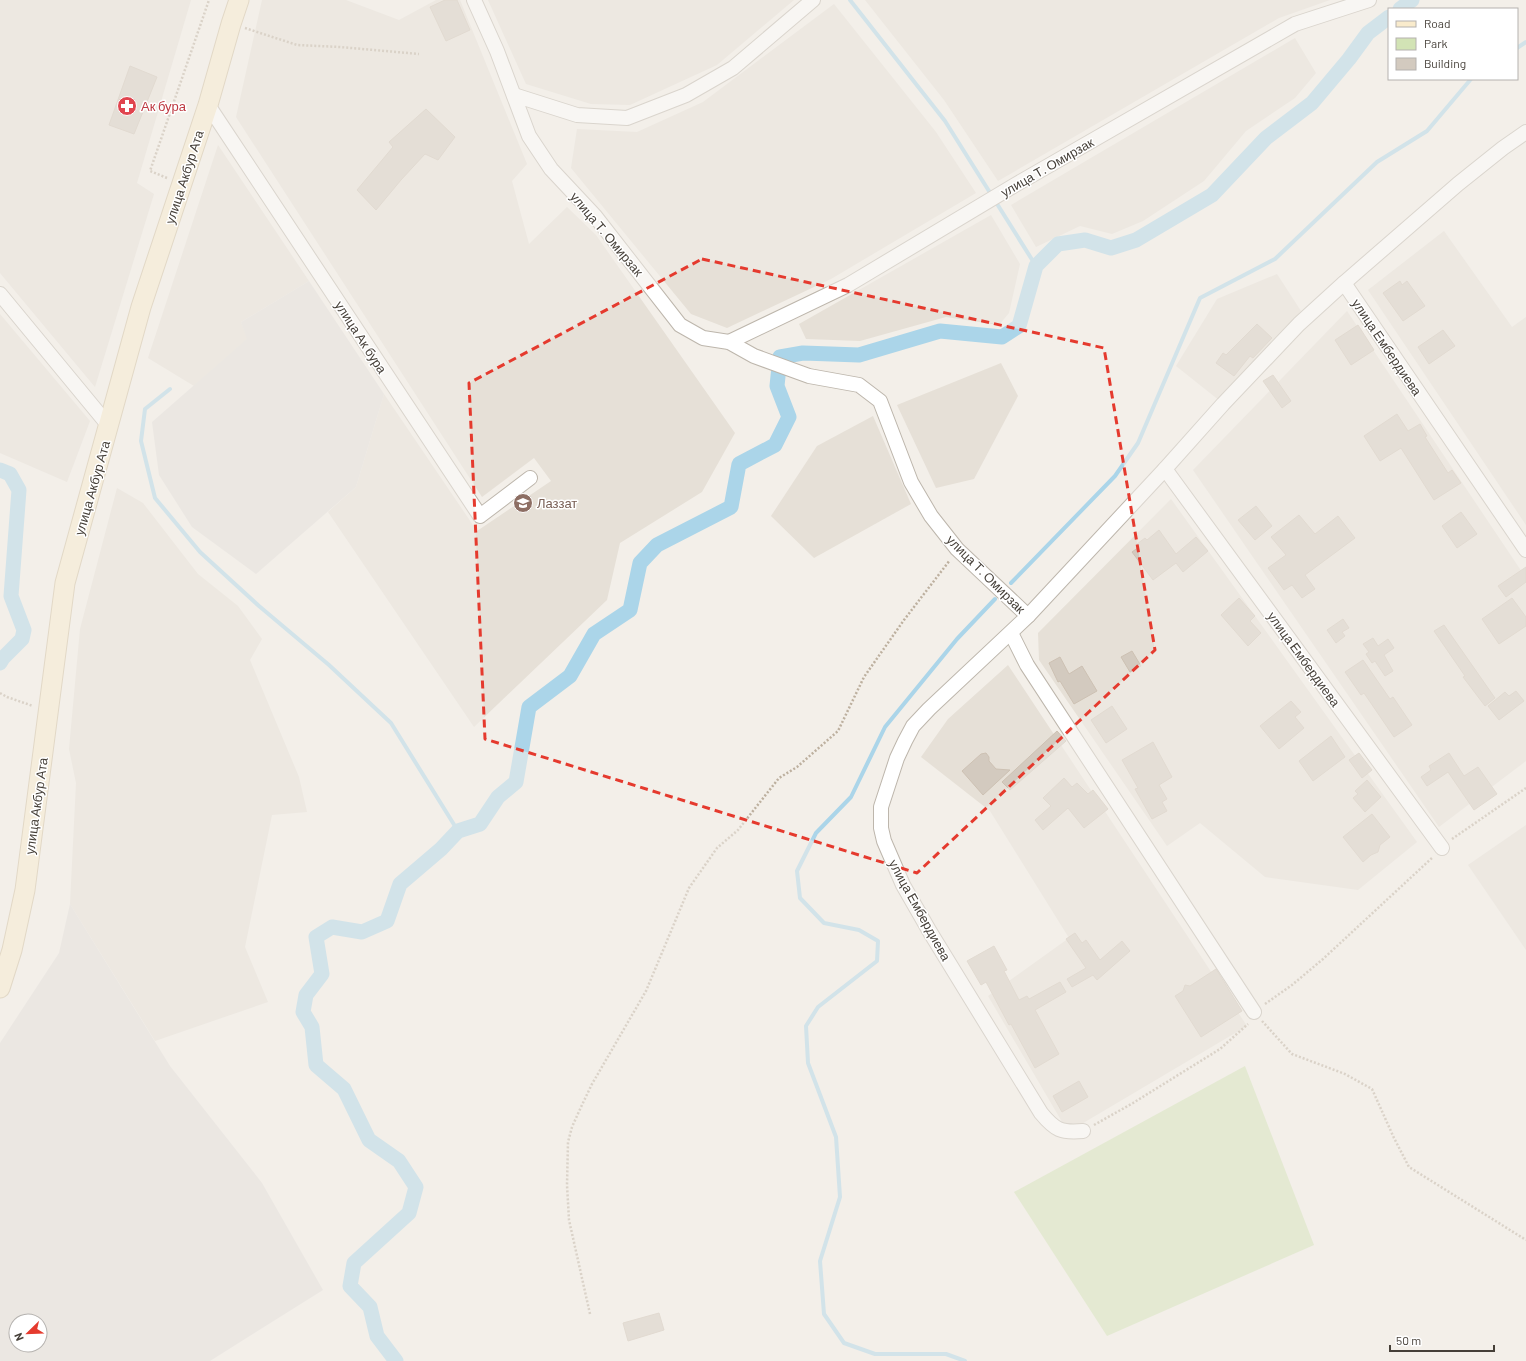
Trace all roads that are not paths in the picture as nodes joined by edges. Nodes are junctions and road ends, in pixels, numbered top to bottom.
1 (239, 0) edge
2 (474, 0) edge
3 (813, 0) edge
4 (1369, 0) edge
5 (514, 95) junction
6 (208, 105) junction
7 (1526, 132) edge
8 (1344, 283) junction
9 (0, 294) edge
10 (729, 342) junction
11 (110, 426) junction
12 (1165, 469) junction
13 (530, 478) dead end
14 (1526, 550) edge
15 (1028, 616) junction
16 (1010, 633) junction
17 (1442, 848) road end
18 (0, 988) edge
19 (1254, 1012) road end
20 (1083, 1131) road end

1 - 6 main road, улица Акбур Ата
2 - 5 street, улица Т. Омирзак
3 - 5 street
4 - 10 street, улица Т. Омирзак
5 - 10 street, улица Т. Омирзак
6 - 11 main road, улица Акбур Ата
6 - 13 street, улица Ак бура
7 - 8 street, улица Ембердиева
8 - 12 street, улица Ембердиева
8 - 14 street, улица Ембердиева
9 - 11 street
10 - 15 street, улица Т. Омирзак
11 - 18 main road, улица Акбур Ата
12 - 15 street, улица Ембердиева
12 - 17 street, улица Ембердиева
15 - 16 street, улица Ембердиева
16 - 19 street
16 - 20 street, улица Ембердиева

